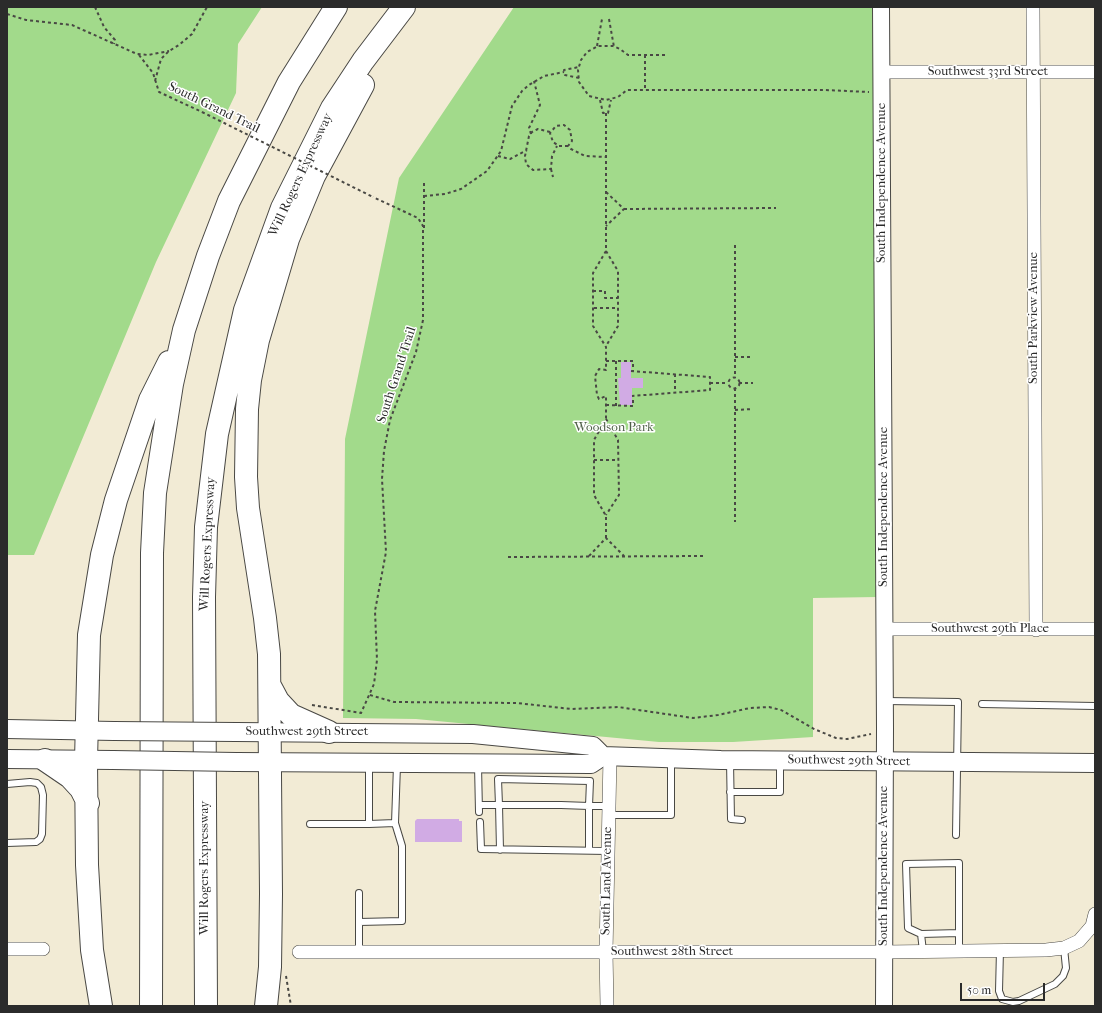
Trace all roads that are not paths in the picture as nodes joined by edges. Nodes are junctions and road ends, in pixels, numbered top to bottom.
1 (336, 7) edge
2 (404, 7) edge
3 (407, 7) edge
4 (881, 7) edge
5 (1033, 7) edge
6 (882, 72) junction
7 (1033, 72) junction
8 (1095, 72) edge
9 (184, 330) junction
10 (884, 629) junction
11 (1095, 629) edge
12 (1036, 630) junction
13 (270, 686) junction
14 (885, 702) junction
15 (982, 704) dead end
16 (1095, 706) edge
17 (7, 729) edge
18 (87, 730) junction
19 (271, 732) junction
20 (329, 732) junction
21 (606, 756) junction
22 (7, 759) edge
23 (671, 759) junction
24 (45, 760) junction
25 (730, 760) junction
26 (780, 760) junction
27 (86, 761) junction
28 (885, 761) junction
29 (270, 762) junction
30 (369, 762) junction
31 (397, 762) junction
32 (957, 762) junction
33 (1095, 762) edge
34 (478, 763) junction
35 (7, 784) edge
36 (730, 792) junction
37 (88, 803) junction
38 (479, 805) junction
39 (499, 805) junction
40 (589, 806) junction
41 (609, 810) junction
42 (479, 812) dead end
43 (742, 820) dead end
44 (480, 822) dead end
45 (395, 823) junction
46 (310, 824) dead end
47 (369, 824) junction
48 (956, 835) dead end
49 (7, 843) edge
50 (500, 850) junction
51 (589, 850) junction
52 (608, 851) junction
53 (359, 893) dead end
54 (1095, 914) edge
55 (359, 922) junction
56 (959, 933) junction
57 (921, 934) junction
58 (1064, 948) junction
59 (7, 949) edge
60 (43, 949) dead end
61 (959, 950) junction
62 (1000, 950) junction
63 (923, 951) junction
64 (299, 952) dead end
65 (359, 952) junction
66 (606, 952) junction
67 (884, 952) junction
68 (100, 1006) edge
69 (151, 1006) edge
70 (206, 1006) edge
71 (266, 1006) edge
72 (607, 1006) edge
73 (884, 1006) edge

1 - 9 highway
2 - 70 highway, Will Rogers Expressway
3 - 13 highway
4 - 6 street, South Independence Avenue
5 - 7 street, South Parkview Avenue
6 - 7 street, Southwest 33rd Street
6 - 10 street, South Independence Avenue
7 - 8 street, Southwest 33rd Street
7 - 12 street, South Parkview Avenue
9 - 18 highway
9 - 69 highway
10 - 12 street, Southwest 29th Place
10 - 14 street, South Independence Avenue
11 - 12 street, Southwest 29th Place
13 - 19 highway
13 - 20 highway
14 - 28 street, South Independence Avenue
14 - 32 lane
15 - 16 lane
17 - 18 main road, Southwest 29th Street
18 - 19 main road, Southwest 29th Street, bridge
18 - 27 highway
19 - 20 main road, Southwest 29th Street
19 - 29 highway
20 - 21 main road, Southwest 29th Street
21 - 23 main road, Southwest 29th Street
21 - 34 main road, Southwest 29th Street
21 - 41 street, South Land Avenue
22 - 24 main road, Southwest 29th Street
23 - 25 main road, Southwest 29th Street
23 - 41 lane
24 - 27 main road, Southwest 29th Street
24 - 37 highway
25 - 26 main road, Southwest 29th Street
25 - 36 lane
26 - 28 main road, Southwest 29th Street
26 - 36 lane
27 - 29 main road, Southwest 29th Street, bridge
27 - 37 highway
28 - 32 main road, Southwest 29th Street
28 - 67 street, South Independence Avenue
29 - 30 main road, Southwest 29th Street
29 - 71 highway
30 - 31 main road, Southwest 29th Street
30 - 47 lane
31 - 34 main road, Southwest 29th Street
31 - 45 lane
32 - 33 main road, Southwest 29th Street
32 - 48 lane
34 - 38 lane
35 - 49 lane
36 - 43 lane
37 - 68 highway
38 - 39 lane
38 - 42 lane
39 - 40 lane
39 - 40 lane
39 - 50 lane
40 - 41 lane
40 - 51 lane
41 - 52 street, South Land Avenue
44 - 50 lane
45 - 47 lane
45 - 55 lane
46 - 47 lane
50 - 51 lane
51 - 52 lane
52 - 66 street, South Land Avenue
53 - 55 lane
54 - 58 street
55 - 65 lane
56 - 57 lane
56 - 57 lane
56 - 61 lane
57 - 63 lane
58 - 62 street, Southwest 28th Street
58 - 62 lane
59 - 60 street
61 - 62 street, Southwest 28th Street
61 - 63 street, Southwest 28th Street
63 - 67 street, Southwest 28th Street
64 - 65 street, Southwest 28th Street
65 - 66 street, Southwest 28th Street
66 - 67 street, Southwest 28th Street
66 - 72 street, South Land Avenue
67 - 73 street, South Independence Avenue

